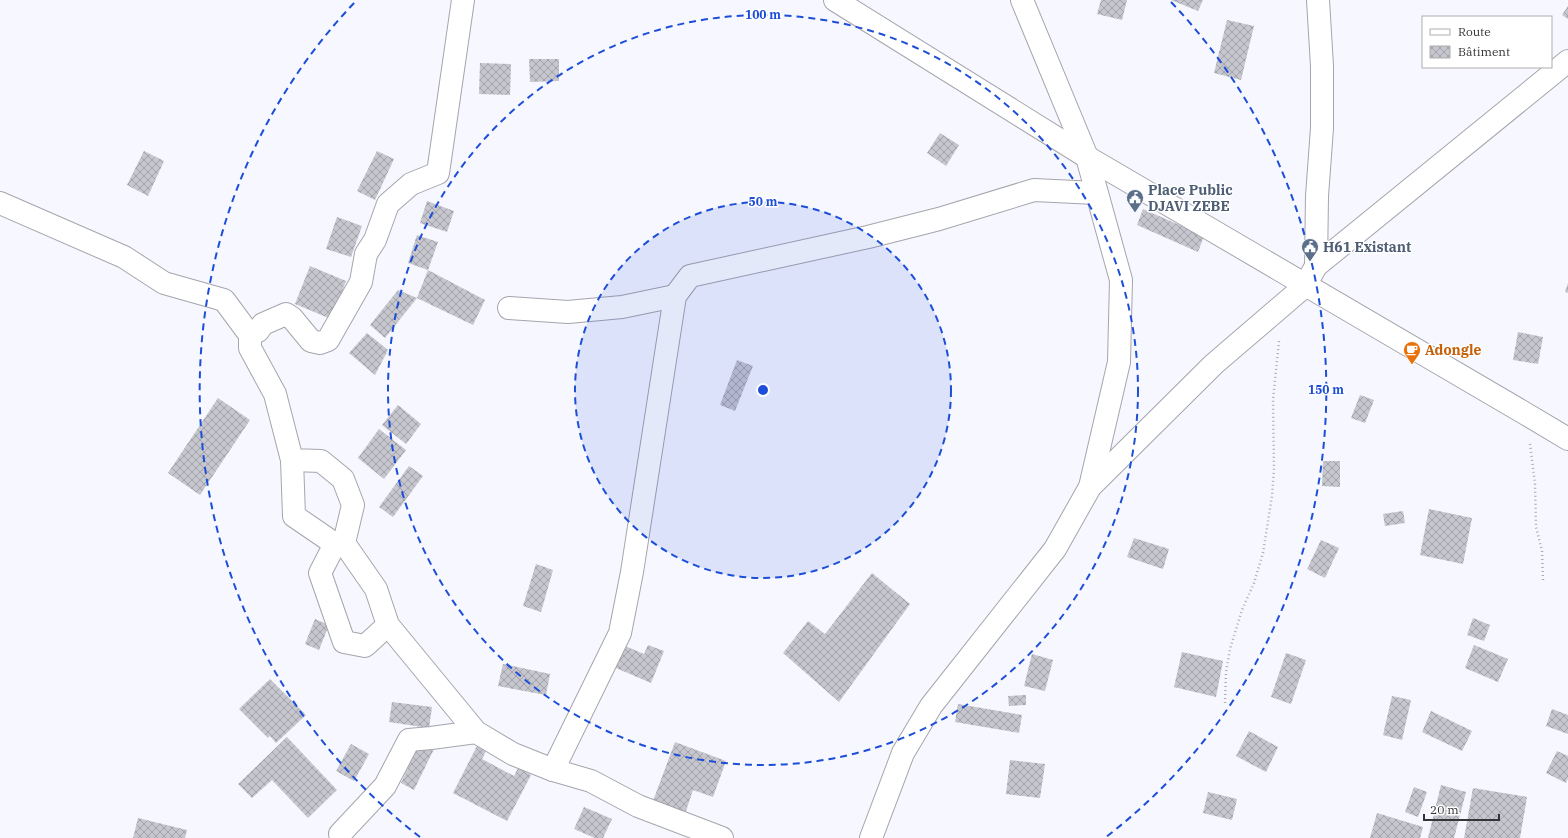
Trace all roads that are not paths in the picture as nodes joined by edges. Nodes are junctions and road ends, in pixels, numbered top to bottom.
1 (462, 0) edge
2 (835, 0) edge
3 (1022, 0) edge
4 (1318, 0) edge
5 (1568, 61) edge
6 (1088, 158) junction
7 (1096, 193) junction
8 (0, 203) edge
9 (1316, 266) junction
10 (1306, 286) junction
11 (675, 296) junction
12 (509, 308) dead end
13 (250, 335) junction
14 (1568, 439) edge
15 (292, 460) junction
16 (1090, 487) junction
17 (339, 544) junction
18 (388, 625) junction
19 (476, 732) junction
20 (553, 770) junction
21 (340, 834) dead end
22 (722, 838) edge
23 (871, 838) edge

1 - 13 street
2 - 6 street
3 - 6 street
4 - 9 street
5 - 9 street
6 - 7 street
6 - 10 street
7 - 11 street
7 - 16 street
8 - 13 street
9 - 10 street
10 - 14 street
10 - 16 street
11 - 12 street
11 - 20 street
13 - 15 street
15 - 17 street
15 - 17 street
16 - 23 street
17 - 18 street
17 - 18 street
18 - 19 street
19 - 20 street
19 - 21 street
20 - 22 street

